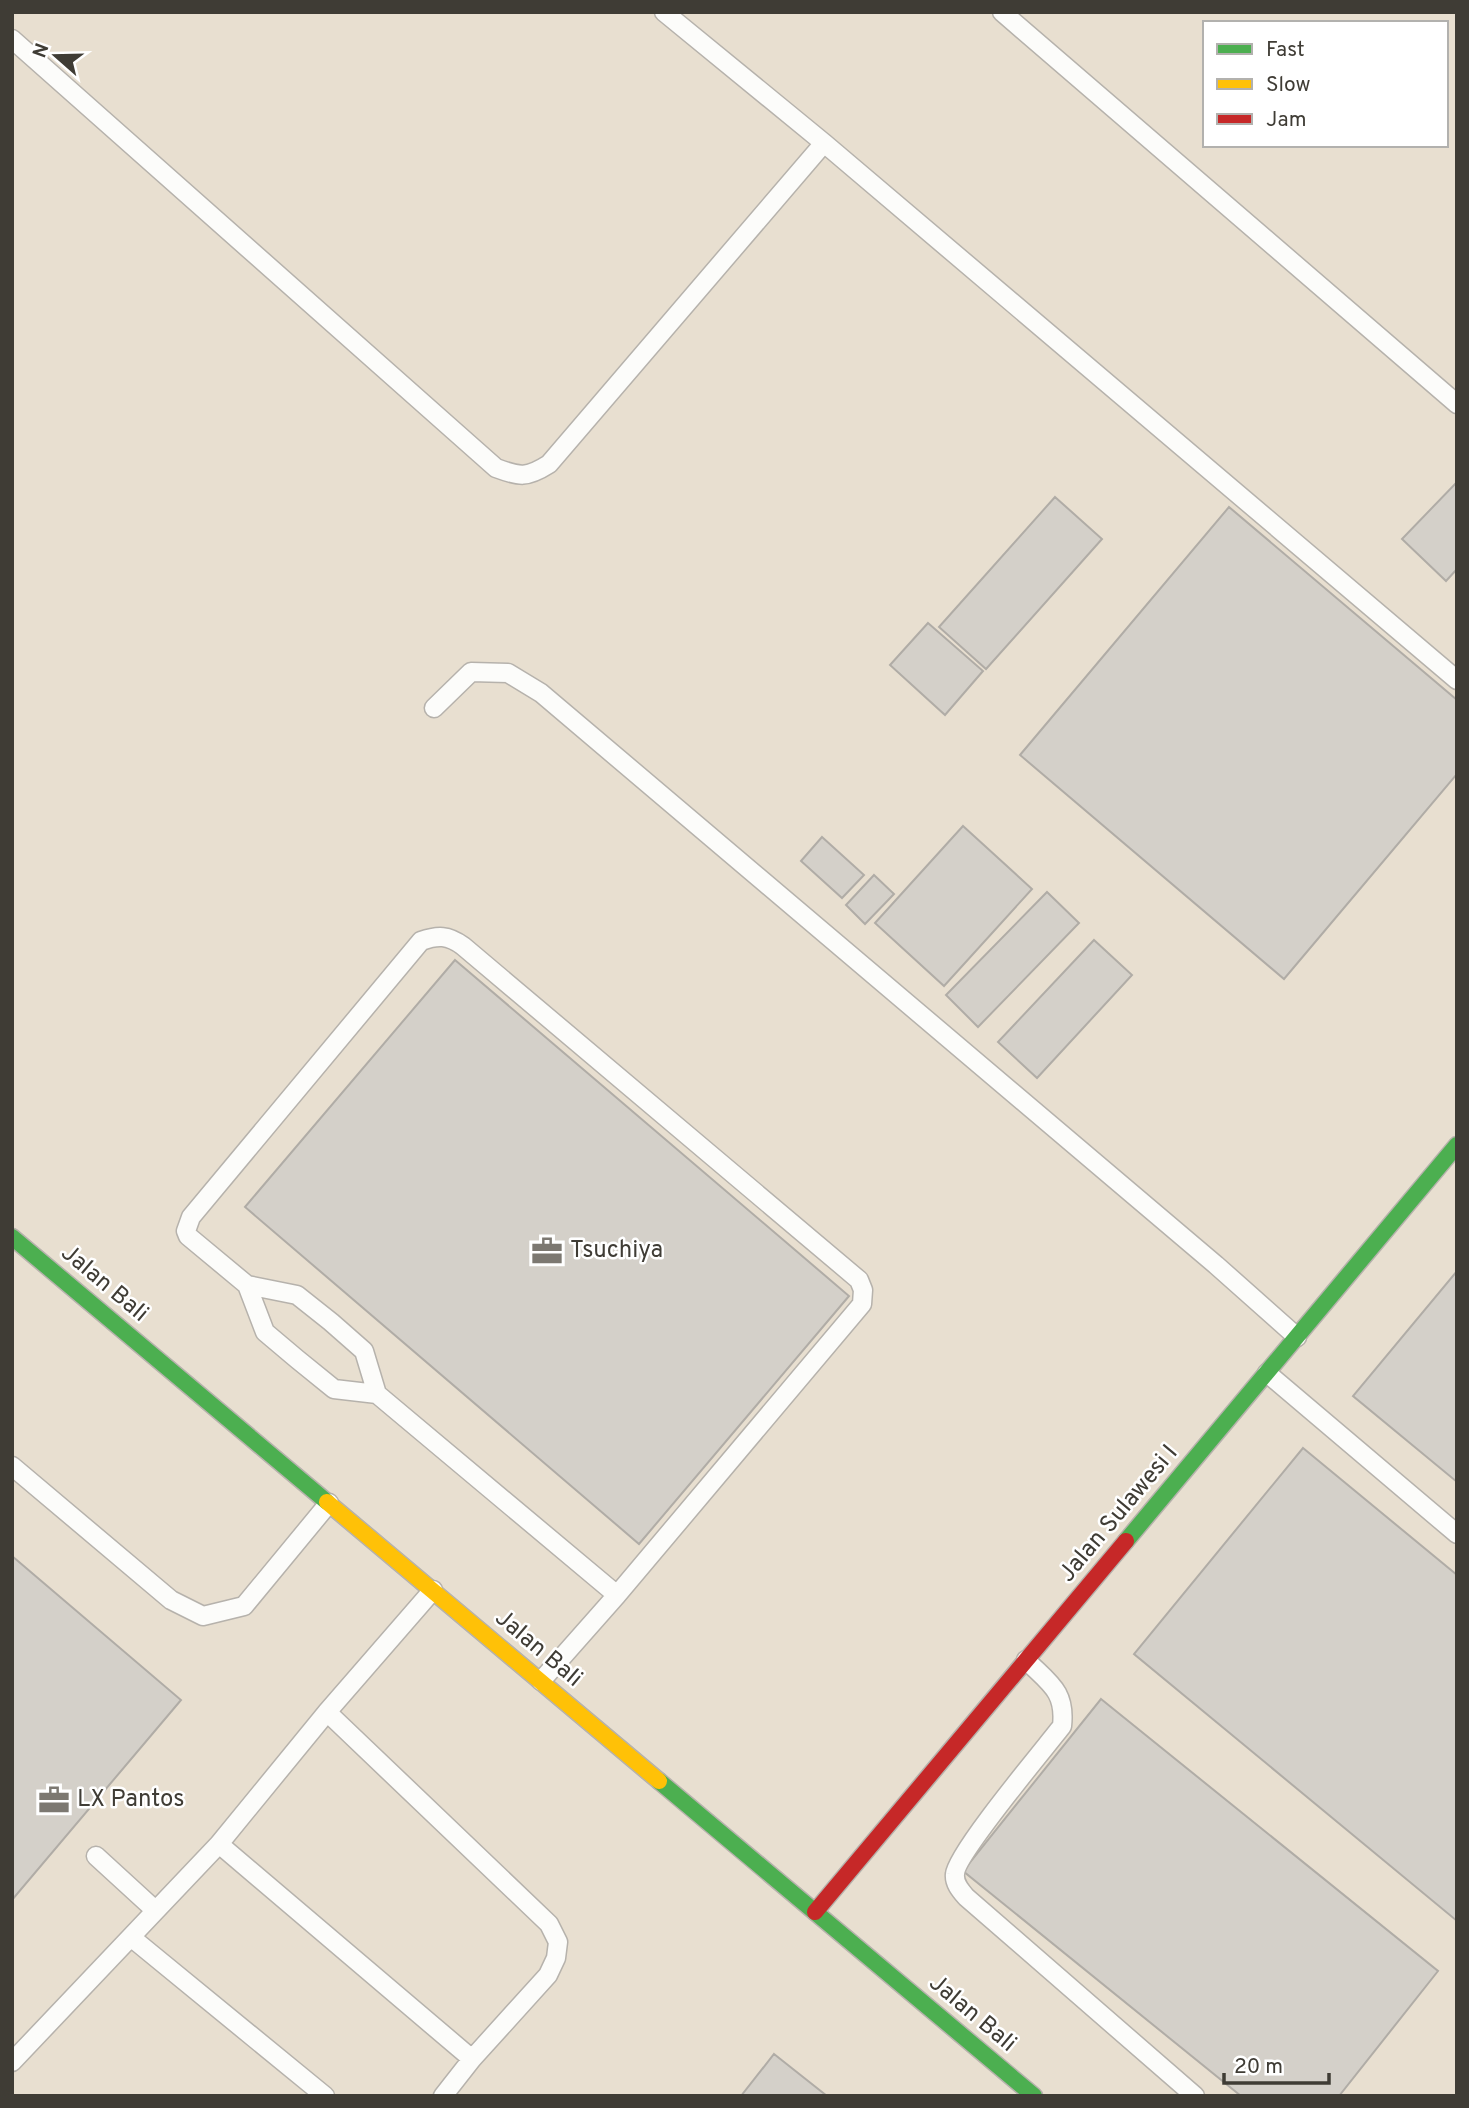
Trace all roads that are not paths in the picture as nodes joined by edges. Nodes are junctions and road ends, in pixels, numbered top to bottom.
1 (664, 12) edge
2 (1002, 12) edge
3 (12, 39) edge
4 (824, 143) junction
5 (1457, 404) edge
6 (1457, 680) edge
7 (434, 708) dead end
8 (1457, 1145) edge
9 (12, 1237) edge
10 (247, 1285) junction
11 (1297, 1336) junction
12 (1266, 1373) junction
13 (377, 1394) junction
14 (12, 1466) edge
15 (329, 1503) junction
16 (1457, 1534) edge
17 (433, 1590) junction
18 (617, 1595) junction
19 (1026, 1660) junction
20 (541, 1681) junction
21 (327, 1712) junction
22 (219, 1844) junction
23 (96, 1856) dead end
24 (155, 1910) junction
25 (816, 1912) junction
26 (132, 1938) junction
27 (472, 2060) junction
28 (12, 2062) edge
29 (325, 2096) edge
30 (443, 2096) edge
31 (1034, 2096) edge
32 (1195, 2096) edge

1 - 4 lane
2 - 5 lane
3 - 4 lane
4 - 6 lane
7 - 11 lane
8 - 11 street, Jalan Sulawesi I
9 - 15 street, Jalan Bali
10 - 13 lane
10 - 13 lane
10 - 18 lane
11 - 12 street, Jalan Sulawesi I
12 - 16 lane
12 - 19 street, Jalan Sulawesi I
13 - 18 lane
14 - 15 lane
15 - 17 street, Jalan Bali
17 - 20 street, Jalan Bali
17 - 21 lane
18 - 20 lane
19 - 25 street, Jalan Sulawesi I
19 - 32 lane
20 - 25 street, Jalan Bali
21 - 22 lane
21 - 27 lane
22 - 24 lane
22 - 27 lane
23 - 24 lane
24 - 26 lane
25 - 31 street, Jalan Bali
26 - 28 lane
26 - 29 lane
27 - 30 lane

